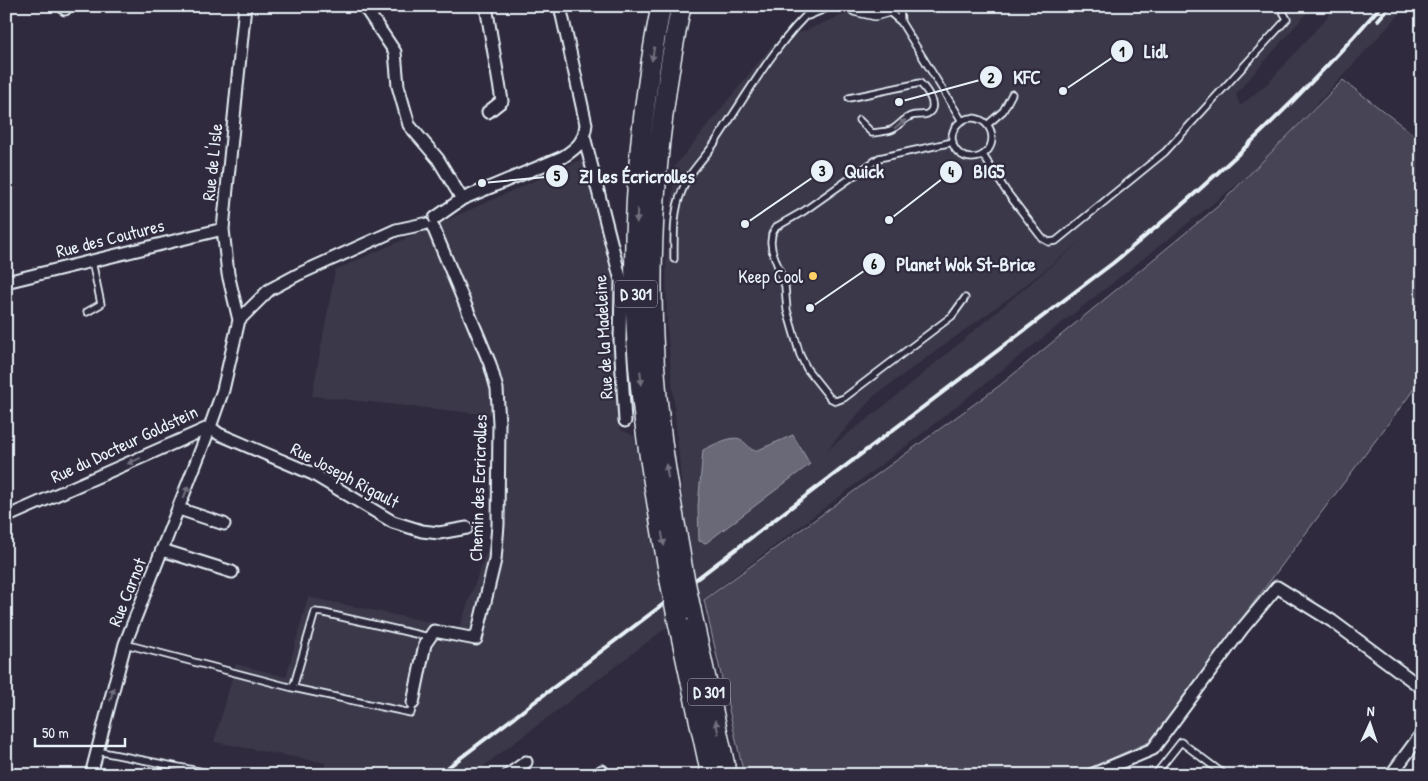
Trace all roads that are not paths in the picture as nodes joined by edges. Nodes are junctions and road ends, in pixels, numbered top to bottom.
1 (245, 6) edge
2 (364, 6) edge
3 (486, 6) edge
4 (560, 6) edge
5 (661, 6) edge
6 (675, 6) edge
7 (681, 6) edge
8 (816, 6) edge
9 (832, 6) edge
10 (857, 6) edge
11 (1280, 6) edge
12 (891, 7) edge
13 (803, 17) junction
14 (901, 22) junction
15 (1012, 94) dead end
16 (849, 98) dead end
17 (488, 112) dead end
18 (859, 120) dead end
19 (662, 121) junction
20 (962, 121) junction
21 (987, 126) junction
22 (585, 130) junction
23 (953, 142) junction
24 (983, 155) junction
25 (462, 200) junction
26 (431, 223) junction
27 (223, 229) junction
28 (674, 259) dead end
29 (92, 261) junction
30 (6, 282) edge
31 (965, 298) dead end
32 (87, 312) dead end
33 (239, 320) junction
34 (625, 421) dead end
35 (210, 427) junction
36 (179, 509) junction
37 (6, 517) edge
38 (224, 524) dead end
39 (467, 528) dead end
40 (162, 550) junction
41 (232, 572) dead end
42 (677, 576) junction
43 (684, 616) junction
44 (429, 637) junction
45 (125, 644) junction
46 (292, 688) junction
47 (1422, 688) edge
48 (413, 703) joint
49 (1422, 734) edge
50 (1417, 748) edge
51 (98, 750) junction
52 (526, 762) dead end
53 (91, 775) edge
54 (220, 775) edge
55 (508, 775) edge
56 (711, 775) edge
57 (727, 775) edge
58 (1091, 775) edge
59 (1156, 775) edge
60 (1225, 775) edge
61 (1391, 775) edge

1 - 27 street, Rue de L'Isle
2 - 25 street
3 - 17 street
4 - 22 street, Rue de la Madeleine
5 -> 42 main road, D 301
6 - 19 main road
7 - 19 main road, D 301
8 - 13 lane
9 - 13 lane
10 - 12 main road
11 - 24 lane
12 - 14 lane
12 - 14 lane
13 - 28 lane
14 - 20 lane
15 - 21 lane
18 -> 16 lane
42 -> 19 main road, D 301
20 - 21 lane
20 - 23 lane
21 - 24 lane
22 - 25 street
22 - 34 street, Rue de la Madeleine
23 - 24 lane
23 - 31 lane
25 - 26 street
26 - 33 street
26 - 44 street, Chemin des Ecricrolles
27 - 29 street, Rue des Coutures
27 - 33 street, Rue de L'Isle
29 - 30 street, Rue des Coutures
29 - 32 lane
33 - 35 street, Rue du Docteur Goldstein
36 -> 35 street, Rue Carnot
35 -> 37 street, Rue du Docteur Goldstein
35 - 39 street, Rue Joseph Rigault
36 - 38 street
36 - 40 street, Rue Carnot
40 - 41 street
40 - 45 street, Rue Carnot
42 - 43 main road, D 301, bridge
43 - 56 main road, D 301
57 -> 43 main road, D 301
44 - 46 lane
44 - 48 street
45 - 46 lane
51 -> 45 street, Rue Carnot
46 - 48 lane
47 - 58 street
49 - 50 street
50 - 61 street
51 - 53 street, Rue Carnot
51 - 54 lane
52 - 55 street
59 - 60 lane

